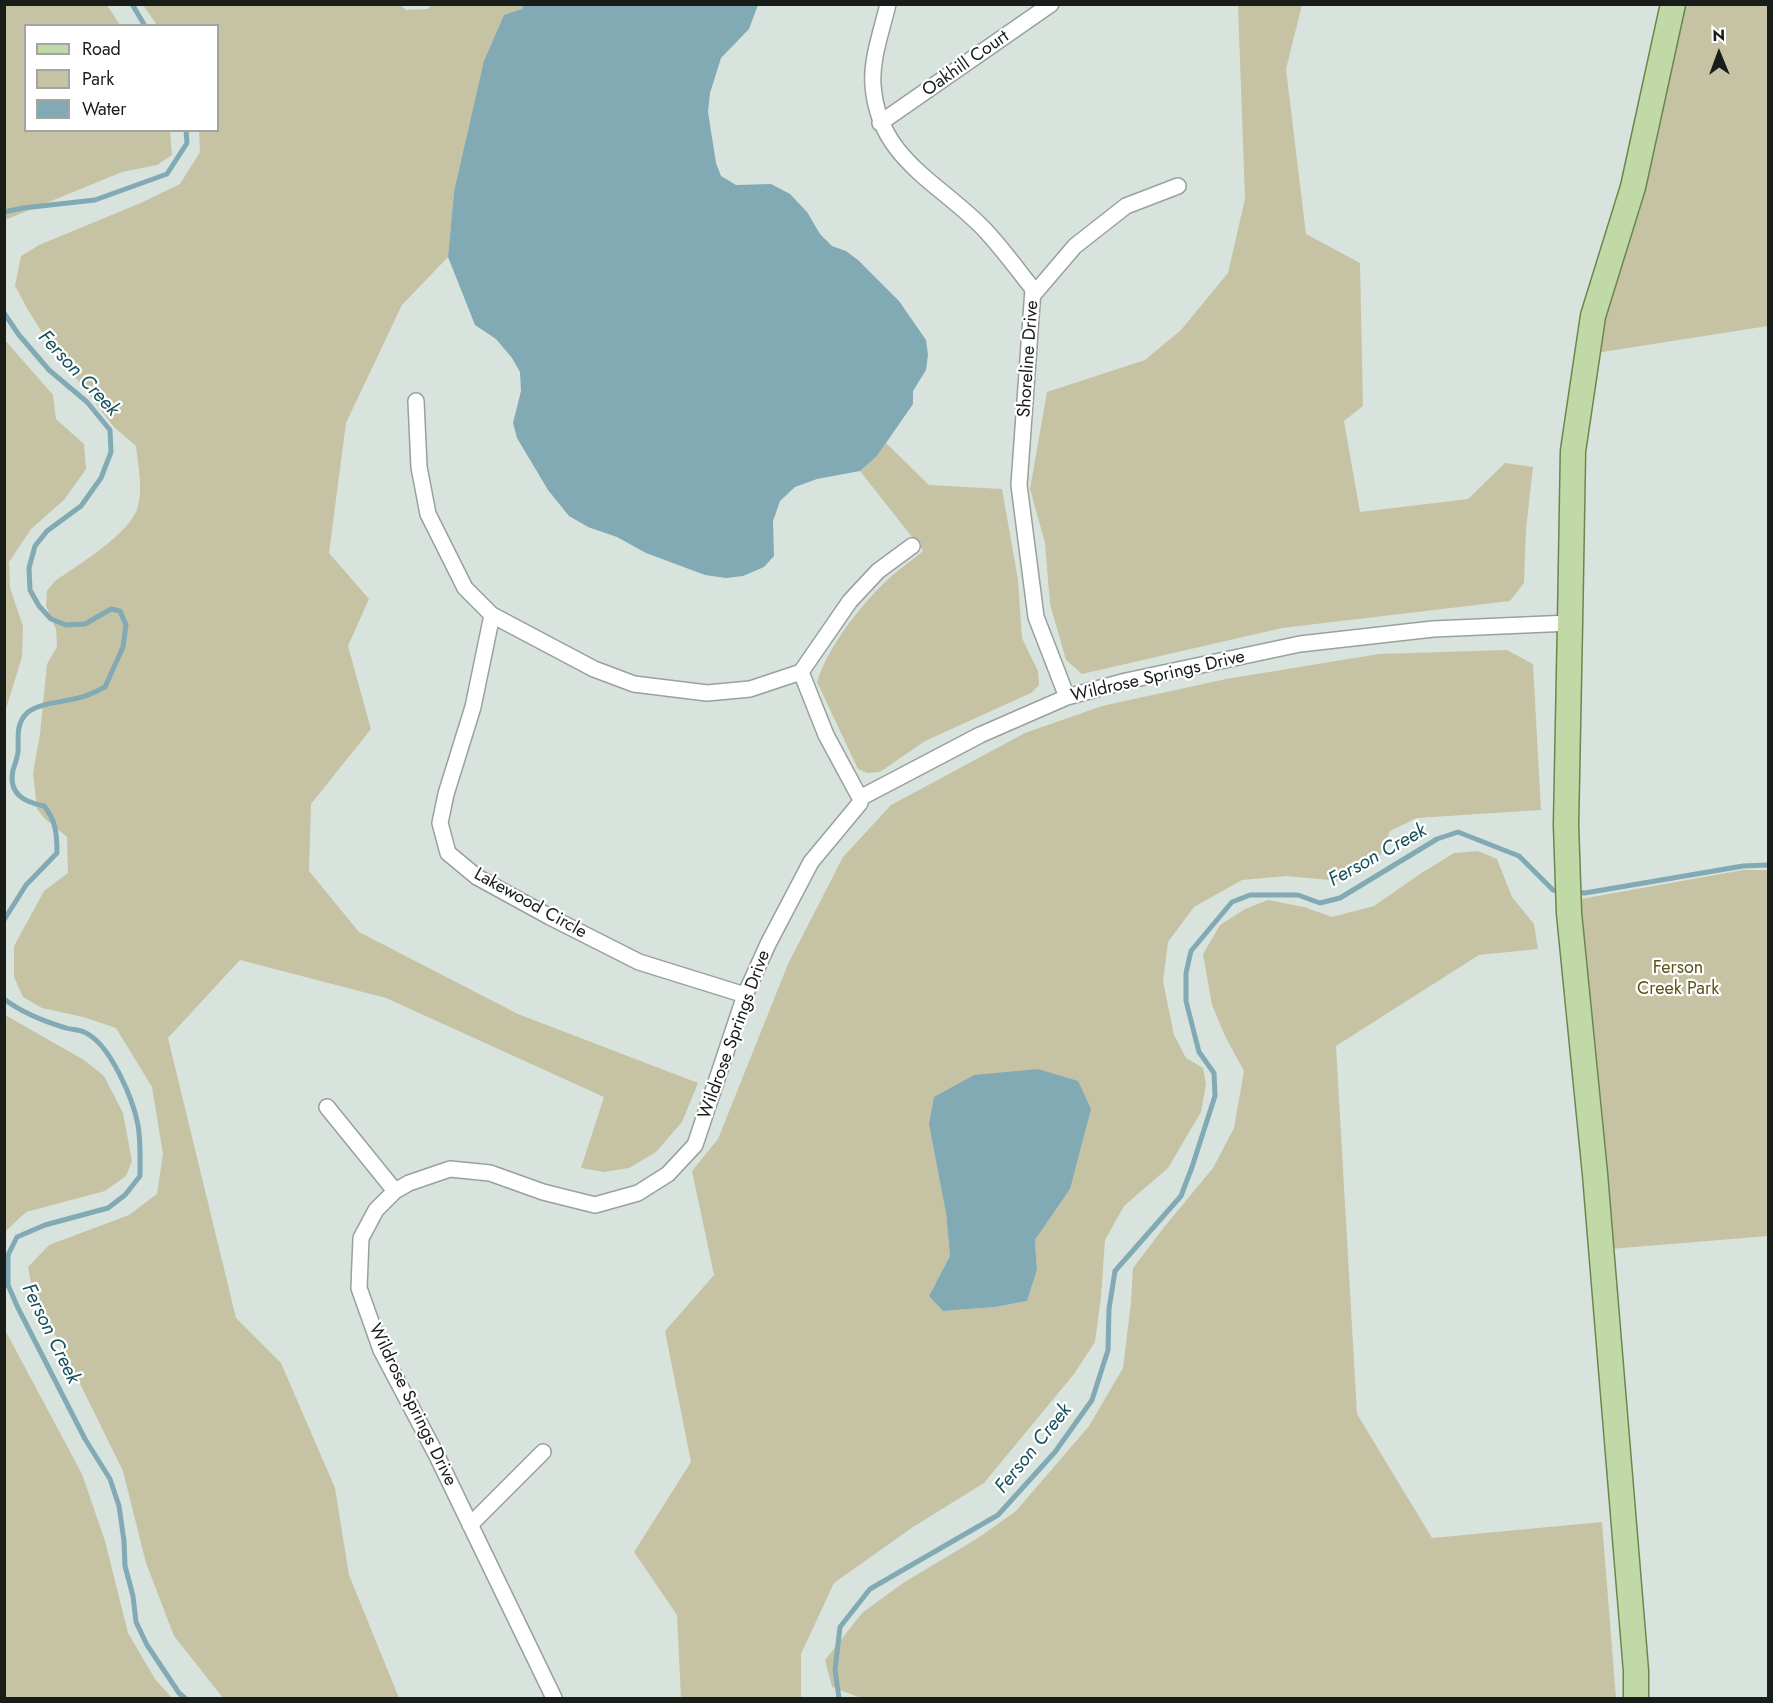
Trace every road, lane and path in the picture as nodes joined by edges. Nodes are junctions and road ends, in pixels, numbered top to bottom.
1 (888, 4) edge
2 (1051, 4) edge
3 (1673, 4) edge
4 (880, 123) junction
5 (1178, 186) dead end
6 (1034, 294) junction
7 (416, 401) dead end
8 (912, 546) dead end
9 (492, 615) junction
10 (1570, 623) junction
11 (801, 672) junction
12 (1067, 697) junction
13 (860, 798) junction
14 (745, 995) junction
15 (327, 1107) dead end
16 (395, 1191) junction
17 (543, 1452) dead end
18 (470, 1525) junction
19 (554, 1698) edge
20 (1636, 1698) edge

1 - 4 street, Shoreline Drive
2 - 4 street, Oakhill Court
3 - 10 main road
4 - 6 street, Shoreline Drive
5 - 6 street
6 - 12 street, Shoreline Drive
7 - 9 street
8 - 11 street
9 - 11 street
9 - 14 street, Lakewood Circle
10 - 12 street, Wildrose Springs Drive
10 - 20 main road
11 - 13 street
12 - 13 street, Wildrose Springs Drive
13 - 14 street, Wildrose Springs Drive
14 - 16 street, Wildrose Springs Drive
15 - 16 street
16 - 18 street, Wildrose Springs Drive
17 - 18 street
18 - 19 street, Wildrose Springs Drive

